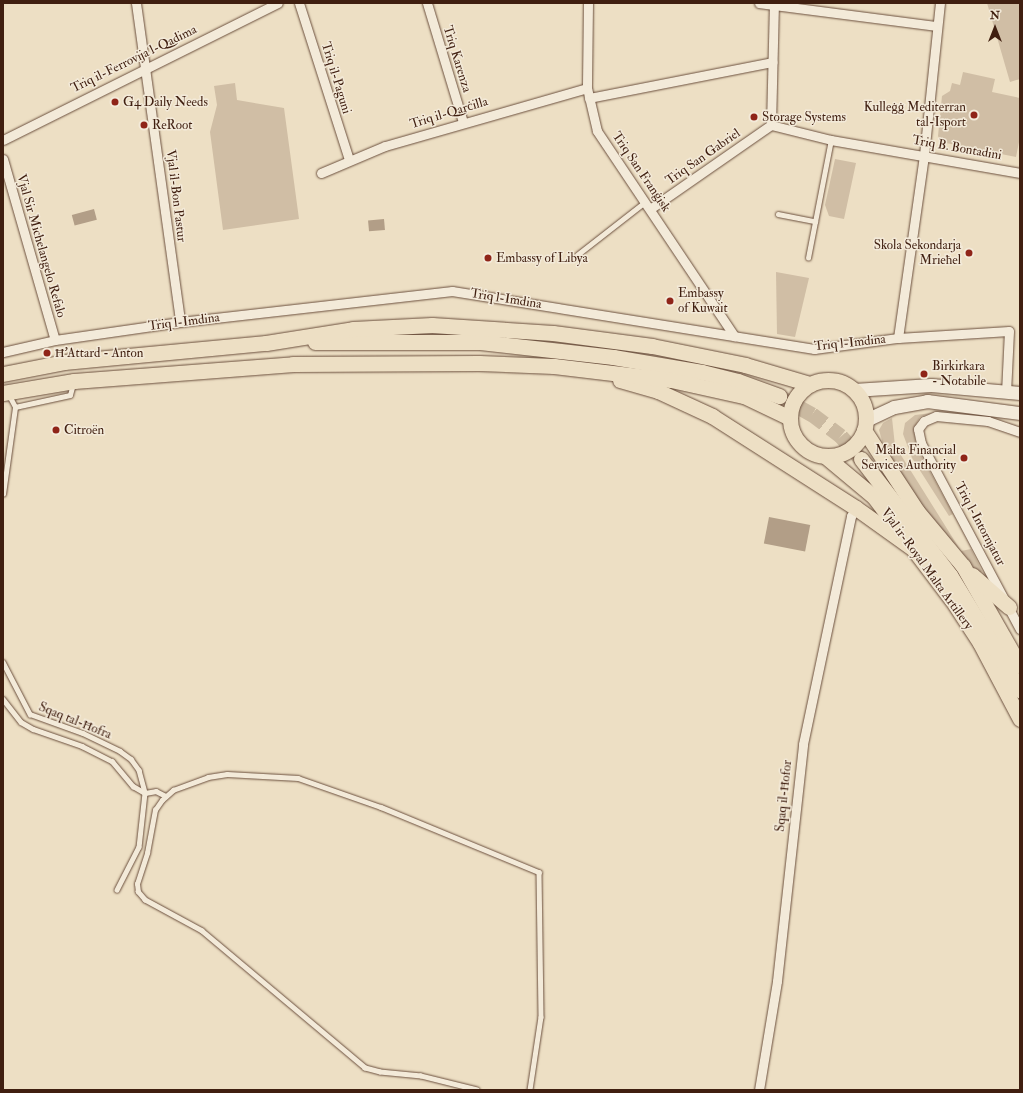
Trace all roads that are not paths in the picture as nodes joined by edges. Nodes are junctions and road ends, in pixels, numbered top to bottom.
1 (136, 3) edge
2 (278, 3) edge
3 (299, 3) edge
4 (427, 3) edge
5 (588, 3) edge
6 (759, 3) edge
7 (774, 3) edge
8 (940, 3) edge
9 (937, 26) junction
10 (772, 62) junction
11 (146, 67) junction
12 (588, 93) junction
13 (463, 122) junction
14 (771, 126) junction
15 (3, 140) edge
16 (830, 140) junction
17 (924, 155) junction
18 (3, 159) edge
19 (349, 160) junction
20 (321, 173) dead end
21 (1020, 173) edge
22 (648, 206) junction
23 (778, 214) dead end
24 (815, 221) junction
25 (577, 255) dead end
26 (808, 258) dead end
27 (180, 322) junction
28 (734, 336) junction
29 (898, 338) junction
30 (55, 340) junction
31 (266, 343) junction
32 (3, 352) edge
33 (559, 367) junction
34 (5, 373) edge
35 (74, 380) junction
36 (814, 383) junction
37 (854, 390) junction
38 (5, 392) edge
39 (1006, 393) junction
40 (1020, 393) edge
41 (779, 396) tunnel mouth
42 (15, 407) junction
43 (1020, 413) edge
44 (790, 418) junction
45 (865, 425) junction
46 (1020, 432) edge
47 (826, 456) junction
48 (861, 459) tunnel mouth
49 (3, 494) edge
50 (856, 508) junction
51 (912, 548) junction
52 (963, 566) junction
53 (1009, 607) junction
54 (1020, 629) edge
55 (3, 662) edge
56 (1020, 666) edge
57 (1020, 690) edge
58 (3, 699) edge
59 (1020, 719) edge
60 (145, 793) junction
61 (166, 796) junction
62 (117, 890) dead end
63 (477, 1090) edge
64 (530, 1090) edge
65 (759, 1090) edge

1 - 11 street, Vjal il-Bon Pastur
2 - 11 street, Triq il-Ferrovija l-Qadima
3 - 19 street, Triq il-Paguni
4 - 13 street, Triq Karenza
5 - 12 street, Triq San Franġisk
6 - 7 street
7 - 9 street
7 - 10 street
8 - 9 street
9 - 17 street
10 - 12 street, Triq il-Qarċilla
10 - 14 street
11 - 15 street, Triq il-Ferrovija l-Qadima
11 - 27 street, Vjal il-Bon Pastur
12 - 13 street, Triq il-Qarċilla
12 - 22 street, Triq San Franġisk
13 - 19 street, Triq il-Qarċilla
14 - 16 street, Triq B. Bontadini
14 - 22 street, Triq San Gabriel
16 - 17 street, Triq B. Bontadini
16 - 24 lane
17 - 21 street, Triq B. Bontadini
17 - 29 street
18 - 30 street, Vjal Sir Michelangelo Refalo
19 - 20 street, Triq il-Qarċilla
22 - 25 lane
22 - 28 street, Triq San Franġisk
23 - 24 lane
24 - 26 lane
27 - 28 street, Triq l-Imdina
27 - 30 street, Triq l-Imdina
28 - 29 street, Triq l-Imdina
29 - 39 street, Triq l-Imdina
30 - 32 street, Triq l-Imdina
31 - 34 highway, Triq l-Imdina
31 - 36 highway, Triq l-Imdina
31 - 41 highway, Triq l-Imdina
33 - 35 highway
33 - 44 highway
33 - 50 highway
35 - 38 highway
35 - 42 lane
36 - 37 highway, Triq l-Imdina
36 - 44 highway
37 - 39 main road
37 - 45 highway
38 - 42 lane
39 - 40 main road
42 - 49 lane
43 - 45 main road
44 - 47 highway
45 - 47 highway
45 - 52 highway, Vjal ir-Royal Malta Artillery
46 - 53 street, Triq l-Intornjatur
47 - 51 highway, Vjal ir-Royal Malta Artillery
48 - 57 highway, Vjal ir-Royal Malta Artillery
50 - 51 highway
50 - 65 street, Sqaq il-Ħofor
51 - 59 highway, Vjal ir-Royal Malta Artillery
52 - 53 highway
52 - 56 highway, Vjal ir-Royal Malta Artillery
53 - 54 street, Triq l-Intornjatur
55 - 60 lane, Sqaq tal-Ħofra
58 - 60 lane, Sqaq tal-Ħofra
60 - 61 lane
60 - 62 lane, Sqaq tal-Ħofra
61 - 63 lane
61 - 64 lane

